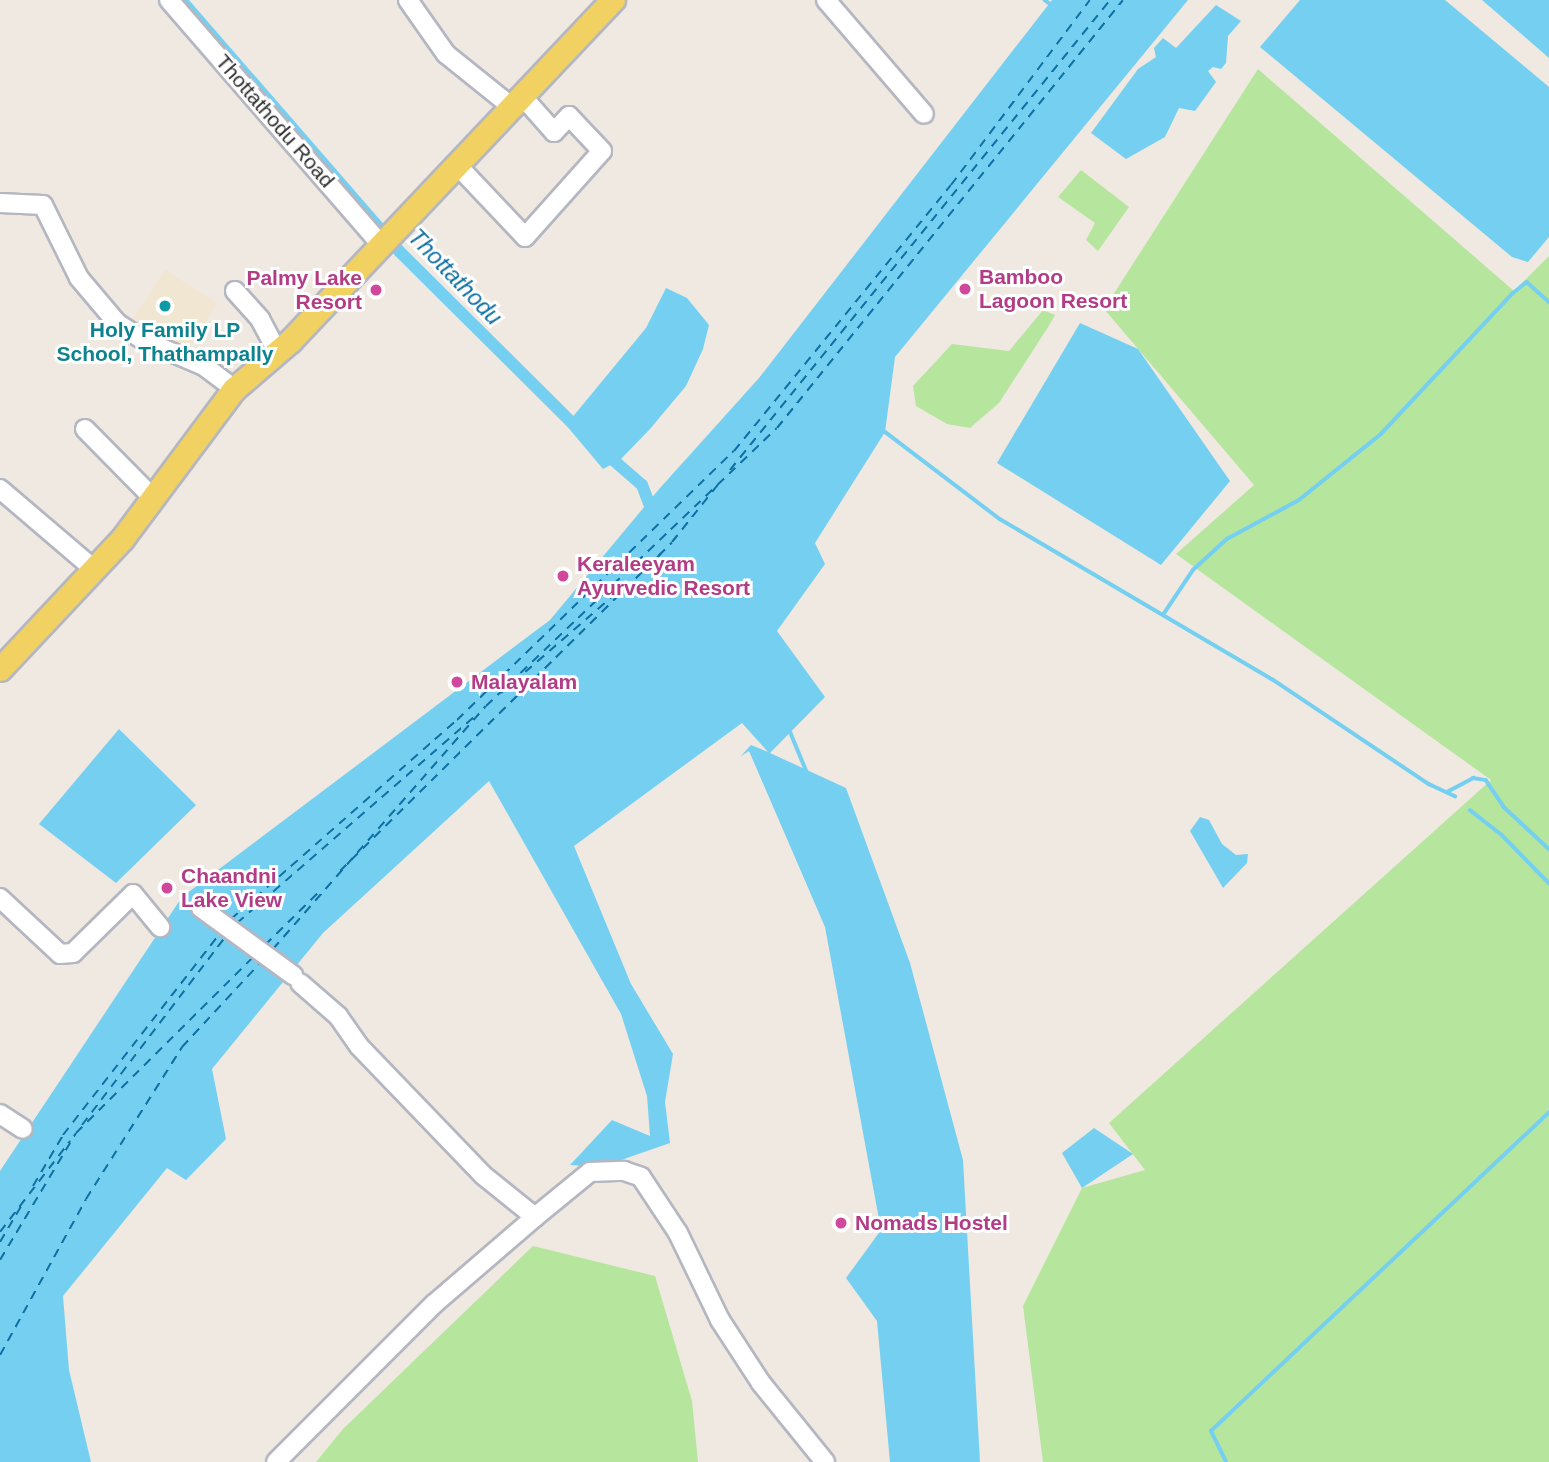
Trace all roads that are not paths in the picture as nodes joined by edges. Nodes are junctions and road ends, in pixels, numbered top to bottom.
1 (169, 0) edge
2 (408, 0) edge
3 (826, 0) edge
4 (611, 1) edge
5 (517, 101) junction
6 (924, 114) dead end
7 (457, 165) junction
8 (0, 203) edge
9 (384, 239) junction
10 (235, 291) dead end
11 (278, 353) junction
12 (234, 390) junction
13 (85, 429) dead end
14 (0, 489) edge
15 (152, 498) junction
16 (94, 570) junction
17 (0, 669) edge
18 (0, 898) edge
19 (201, 908) dead end
20 (160, 927) dead end
21 (0, 1114) edge
22 (23, 1129) dead end
23 (535, 1217) junction
24 (276, 1462) edge
25 (825, 1462) edge

1 - 9 street, Thottathodu Road
2 - 5 street
3 - 6 street
4 - 5 main road
5 - 7 main road
5 - 7 street
7 - 9 main road
8 - 12 street
9 - 11 main road
10 - 11 street
11 - 12 main road
12 - 15 main road
13 - 15 street
14 - 16 street
15 - 16 main road
16 - 17 main road
18 - 20 street
19 - 23 street
21 - 22 street
23 - 24 street
23 - 25 street

